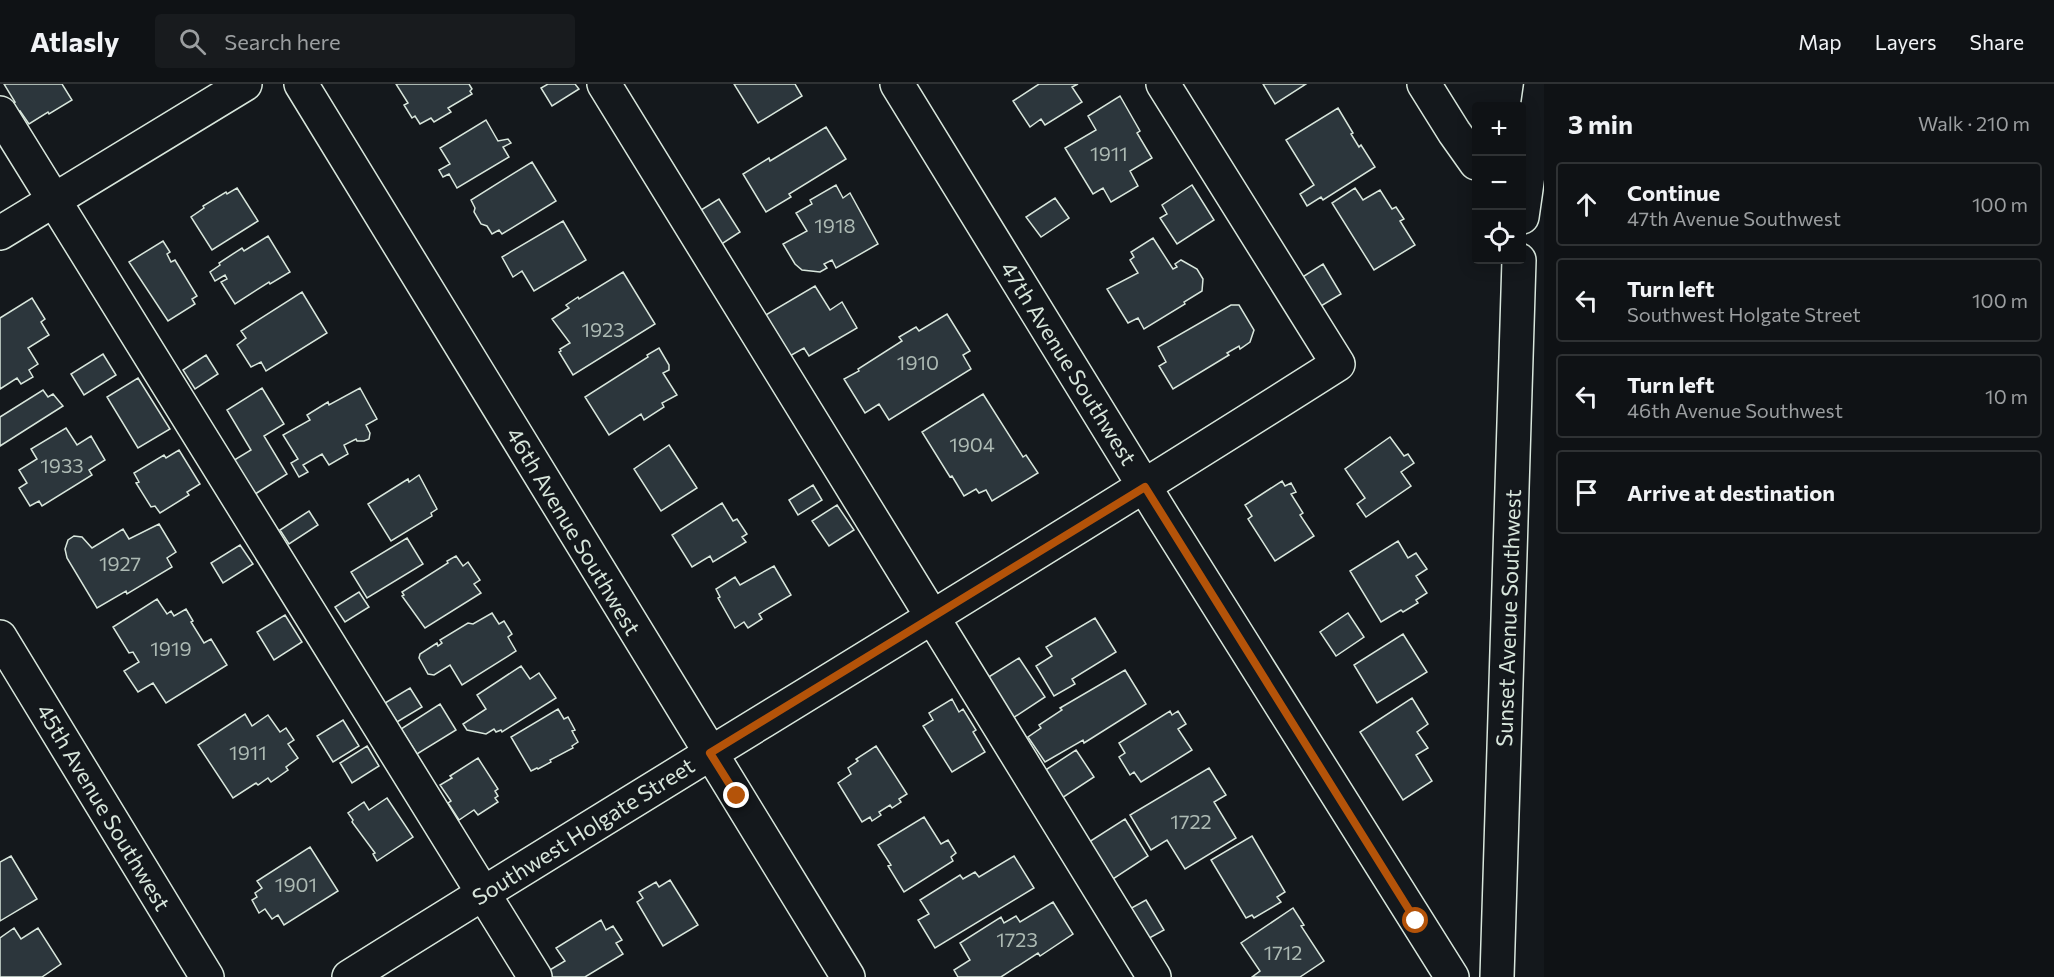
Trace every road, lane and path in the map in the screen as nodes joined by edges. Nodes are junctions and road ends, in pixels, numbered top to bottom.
1 (245, 84) edge
2 (301, 84) edge
3 (604, 84) edge
4 (897, 84) edge
5 (1163, 84) edge
6 (1424, 84) edge
7 (1541, 84) edge
8 (0, 113) edge
9 (1472, 157) edge
10 (54, 200) junction
11 (1522, 210) edge
12 (0, 233) edge
13 (1519, 264) edge
14 (1145, 487) junction
15 (932, 616) junction
16 (0, 636) edge
17 (710, 753) junction
18 (484, 892) junction
19 (207, 977) edge
20 (349, 977) edge
21 (535, 977) edge
22 (848, 977) edge
23 (1154, 977) edge
24 (1452, 977) edge
25 (1497, 977) edge

1 - 10 street
2 - 17 street, 46th Avenue Southwest
3 - 15 street
4 - 14 street, 47th Avenue Southwest
5 - 14 street, Southwest Holgate Street
6 - 9 street
7 - 11 street
8 - 10 street
10 - 12 street
10 - 18 street
13 - 25 street, Sunset Avenue Southwest
14 - 15 street, Southwest Holgate Street
14 - 24 street, 47th Avenue Southwest
15 - 17 street, Southwest Holgate Street
15 - 23 street
16 - 19 street, 45th Avenue Southwest
17 - 18 street, Southwest Holgate Street
17 - 22 street, 46th Avenue Southwest
18 - 20 street, Southwest Holgate Street
18 - 21 street

